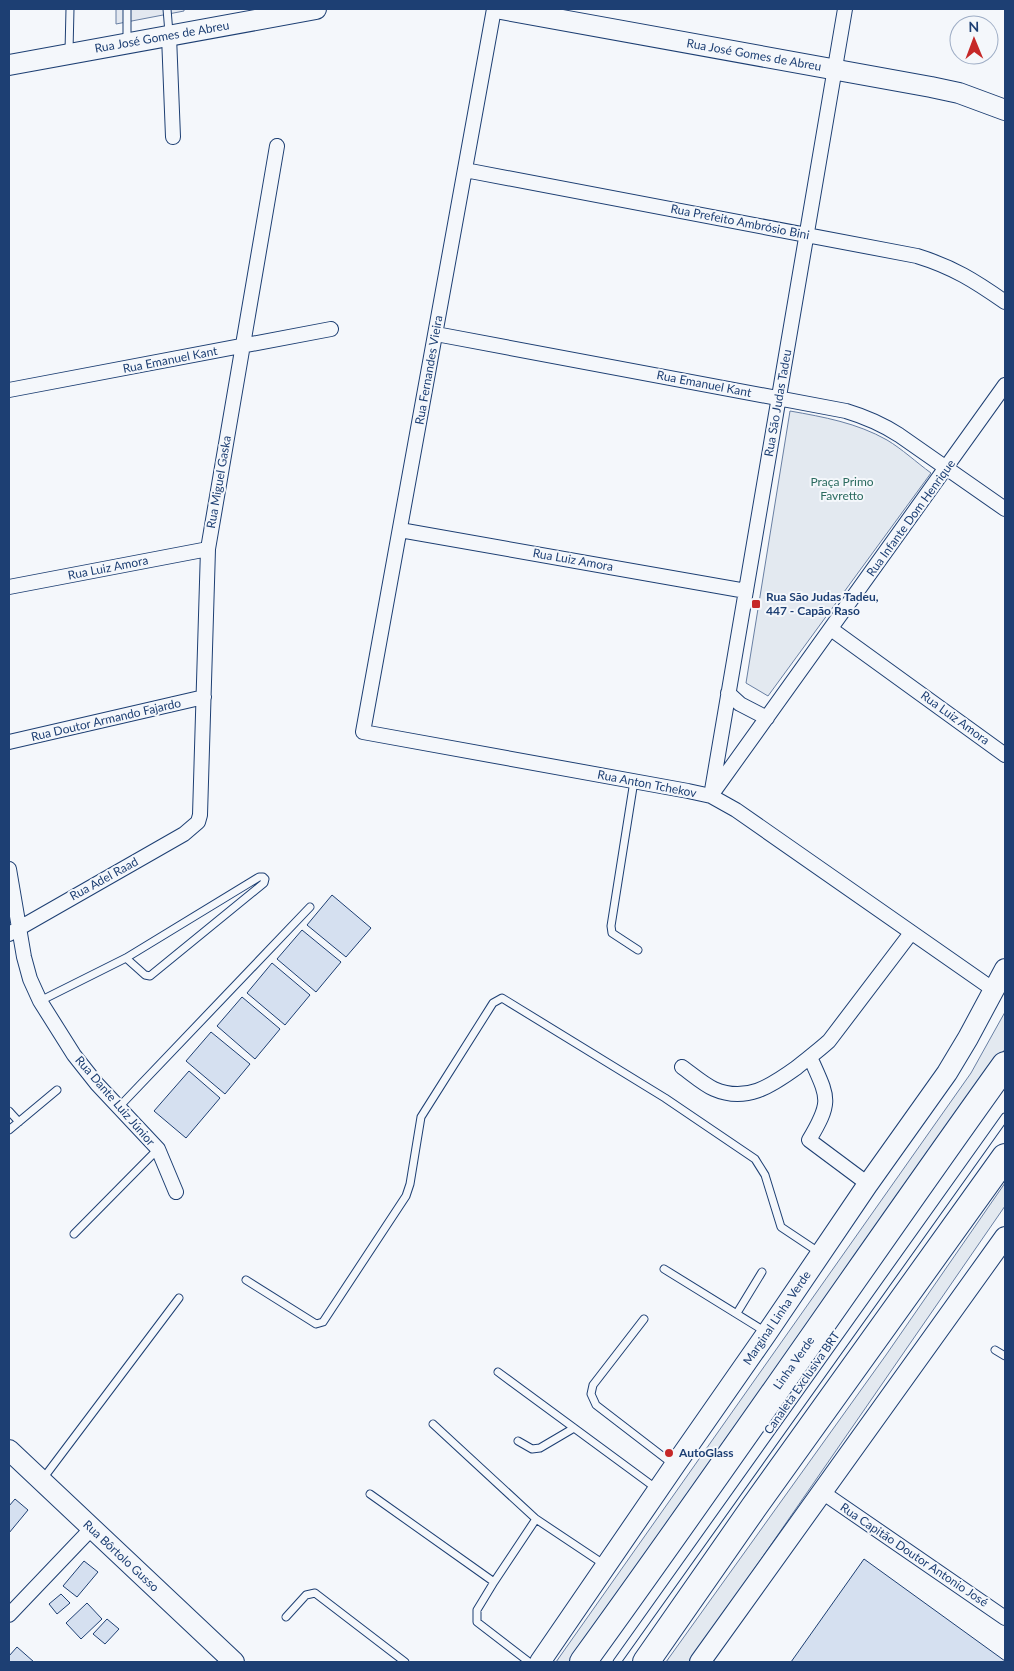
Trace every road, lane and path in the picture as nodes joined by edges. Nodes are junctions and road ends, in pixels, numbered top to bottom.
1 (70, 9) edge
2 (126, 9) edge
3 (167, 9) edge
4 (316, 9) edge
5 (494, 9) edge
6 (501, 9) edge
7 (845, 9) edge
8 (169, 36) junction
9 (127, 44) junction
10 (69, 54) junction
11 (9, 65) edge
12 (835, 70) junction
13 (1005, 110) edge
14 (172, 137) dead end
15 (278, 146) dead end
16 (465, 170) junction
17 (807, 234) junction
18 (1005, 302) edge
19 (332, 329) dead end
20 (436, 334) junction
21 (243, 346) junction
22 (1005, 386) edge
23 (9, 390) edge
24 (778, 398) junction
25 (946, 468) junction
26 (1005, 509) edge
27 (400, 530) junction
28 (208, 550) junction
29 (9, 587) edge
30 (746, 591) junction
31 (832, 629) junction
32 (728, 693) junction
33 (204, 697) junction
34 (767, 718) junction
35 (364, 732) joint
36 (9, 742) edge
37 (1005, 754) edge
38 (634, 781) junction
39 (711, 796) junction
40 (198, 822) joint
41 (9, 869) edge
42 (310, 907) dead end
43 (14, 930) edge
44 (911, 933) junction
45 (638, 950) dead end
46 (126, 958) junction
47 (1005, 969) edge
48 (994, 990) junction
49 (40, 1001) junction
50 (810, 1057) junction
51 (1005, 1065) edge
52 (682, 1067) dead end
53 (57, 1090) dead end
54 (118, 1108) junction
55 (9, 1111) edge
56 (1005, 1117) edge
57 (19, 1122) junction
58 (9, 1130) edge
59 (158, 1149) junction
60 (1005, 1156) edge
61 (868, 1184) junction
62 (176, 1192) dead end
63 (74, 1234) dead end
64 (1005, 1237) edge
65 (821, 1254) junction
66 (664, 1270) dead end
67 (762, 1272) dead end
68 (246, 1280) dead end
69 (179, 1298) dead end
70 (736, 1313) junction
71 (644, 1319) dead end
72 (768, 1333) junction
73 (995, 1350) dead end
74 (1005, 1356) edge
75 (498, 1372) dead end
76 (434, 1424) dead end
77 (574, 1428) junction
78 (518, 1441) dead end
79 (9, 1450) edge
80 (675, 1465) junction
81 (41, 1480) junction
82 (658, 1490) junction
83 (822, 1492) junction
84 (370, 1494) dead end
85 (536, 1519) junction
86 (92, 1528) junction
87 (606, 1565) junction
88 (494, 1582) junction
89 (9, 1615) edge
90 (286, 1617) dead end
91 (1005, 1618) edge
92 (234, 1662) edge
93 (405, 1662) edge
94 (529, 1662) edge
95 (540, 1662) edge
96 (583, 1662) edge
97 (617, 1662) edge
98 (646, 1662) edge
99 (700, 1662) edge

1 - 10 lane
2 - 9 lane
3 - 8 lane
4 - 8 main road, Rua José Gomes de Abreu
5 - 16 street, Rua Fernandes Vieira
6 - 12 main road, Rua José Gomes de Abreu
7 - 12 street, Rua São Judas Tadeu
8 - 9 main road, Rua José Gomes de Abreu
8 - 14 street
9 - 10 main road, Rua José Gomes de Abreu
10 - 11 main road, Rua José Gomes de Abreu
12 - 13 main road, Rua José Gomes de Abreu
12 - 17 street, Rua São Judas Tadeu
15 - 21 street, Rua Miguel Gaska
16 - 17 street, Rua Prefeito Ambrósio Bini
16 - 20 street, Rua Fernandes Vieira
17 - 18 street, Rua Prefeito Ambrósio Bini
17 - 24 street, Rua São Judas Tadeu
19 - 21 street, Rua Emanuel Kant
20 - 24 street, Rua Emanuel Kant
20 - 27 street, Rua Fernandes Vieira
21 - 23 street, Rua Emanuel Kant
21 - 28 street, Rua Miguel Gaska
22 - 25 street, Rua Infante Dom Henrique
24 - 25 street, Rua Emanuel Kant
24 - 30 street, Rua São Judas Tadeu
25 - 26 street, Rua Emanuel Kant
25 - 31 street, Rua Infante Dom Henrique
27 - 30 street, Rua Luiz Amora
27 - 35 street, Rua Fernandes Vieira
28 - 29 street, Rua Luiz Amora
28 - 33 street, Rua Miguel Gaska
30 - 32 street, Rua São Judas Tadeu
31 - 34 street, Rua Infante Dom Henrique
31 - 37 street, Rua Luiz Amora
32 - 34 street
32 - 39 street, Rua São Judas Tadeu
33 - 36 street, Rua Doutor Armando Fajardo
33 - 40 street, Rua Miguel Gaska
34 - 39 street, Rua Infante Dom Henrique
35 - 38 street, Rua Anton Tchekov
38 - 39 street, Rua Anton Tchekov
38 - 45 lane
39 - 44 street, Rua Anton Tchekov
40 - 43 street, Rua Adel Raad
41 - 43 street, Rua Dante Luiz Júnior
42 - 54 lane
43 - 49 street, Rua Dante Luiz Júnior
44 - 48 street, Rua Anton Tchekov
44 - 50 street
46 - 46 lane
46 - 49 lane
47 - 48 main road, Marginal Linha Verde
48 - 61 main road, Marginal Linha Verde
49 - 54 street, Rua Dante Luiz Júnior
50 - 52 street
50 - 61 street
51 - 96 highway, Linha Verde
53 - 57 lane
54 - 59 street, Rua Dante Luiz Júnior
55 - 57 lane
56 - 97 lane, Canaleta Exclusiva BRT
57 - 58 lane
59 - 62 street, Rua Dante Luiz Júnior
59 - 63 lane
60 - 98 highway
61 - 65 main road, Marginal Linha Verde
64 - 83 main road
65 - 68 lane
65 - 72 main road, Marginal Linha Verde
66 - 70 lane
67 - 70 lane
69 - 81 lane
70 - 72 lane
71 - 80 lane
72 - 80 main road, Marginal Linha Verde
73 - 74 lane
75 - 77 lane
76 - 85 lane
77 - 78 lane
77 - 82 lane
79 - 81 main road, Rua Bôrtolo Gusso
80 - 82 main road, Marginal Linha Verde
81 - 86 main road, Rua Bôrtolo Gusso
82 - 87 main road, Marginal Linha Verde
83 - 91 street, Rua Capitão Doutor Antonio José
83 - 99 main road
84 - 88 lane
85 - 87 lane
85 - 88 lane
86 - 89 street
86 - 92 main road, Rua Bôrtolo Gusso
87 - 95 main road, Marginal Linha Verde
88 - 94 lane
90 - 93 lane

